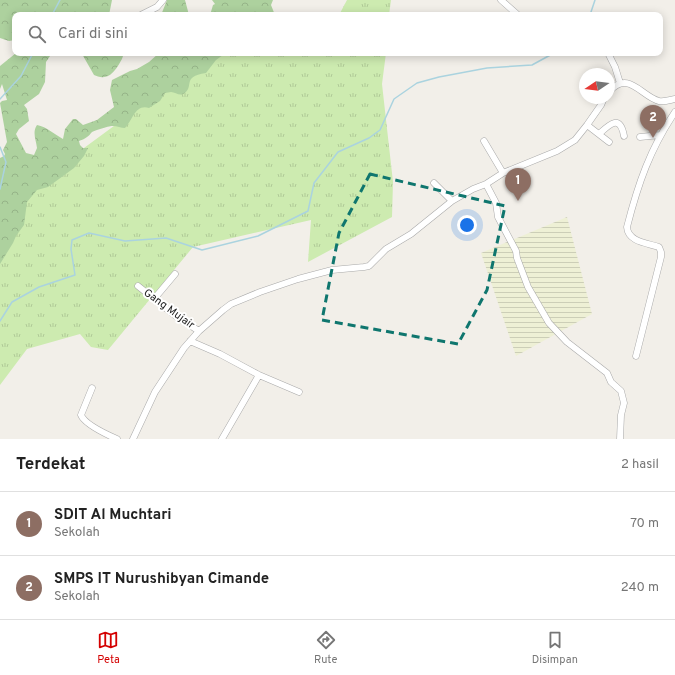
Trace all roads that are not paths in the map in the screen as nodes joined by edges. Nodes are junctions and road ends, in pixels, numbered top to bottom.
1 (163, 0) edge
2 (501, 0) edge
3 (147, 12) edge
4 (515, 12) edge
5 (609, 56) edge
6 (620, 83) junction
7 (615, 87) edge
8 (675, 100) edge
9 (601, 104) edge
10 (675, 112) edge
11 (588, 125) junction
12 (599, 134) junction
13 (660, 135) junction
14 (624, 136) dead end
15 (640, 138) dead end
16 (484, 141) dead end
17 (609, 142) dead end
18 (503, 173) junction
19 (434, 183) dead end
20 (486, 184) junction
21 (452, 201) junction
22 (174, 274) dead end
23 (138, 286) dead end
24 (154, 299) junction
25 (199, 331) junction
26 (190, 341) junction
27 (636, 356) dead end
28 (259, 375) junction
29 (92, 388) dead end
30 (299, 392) dead end
31 (117, 439) edge
32 (133, 439) edge
33 (222, 439) edge
34 (620, 439) edge

1 - 3 street
2 - 4 street
5 - 6 street
6 - 7 street
6 - 8 street
9 - 11 street
10 - 13 street
11 - 12 street
11 - 18 street
12 - 14 street
12 - 17 street
13 - 15 street
13 - 27 street
16 - 18 street
18 - 20 street
19 - 21 street
20 - 21 street
20 - 34 street
21 - 25 street
22 - 24 street
23 - 24 street, Gang Mujair
24 - 25 street, Gang Mujair
25 - 26 street
26 - 28 street
26 - 32 street
28 - 30 street
28 - 33 street
29 - 31 street

